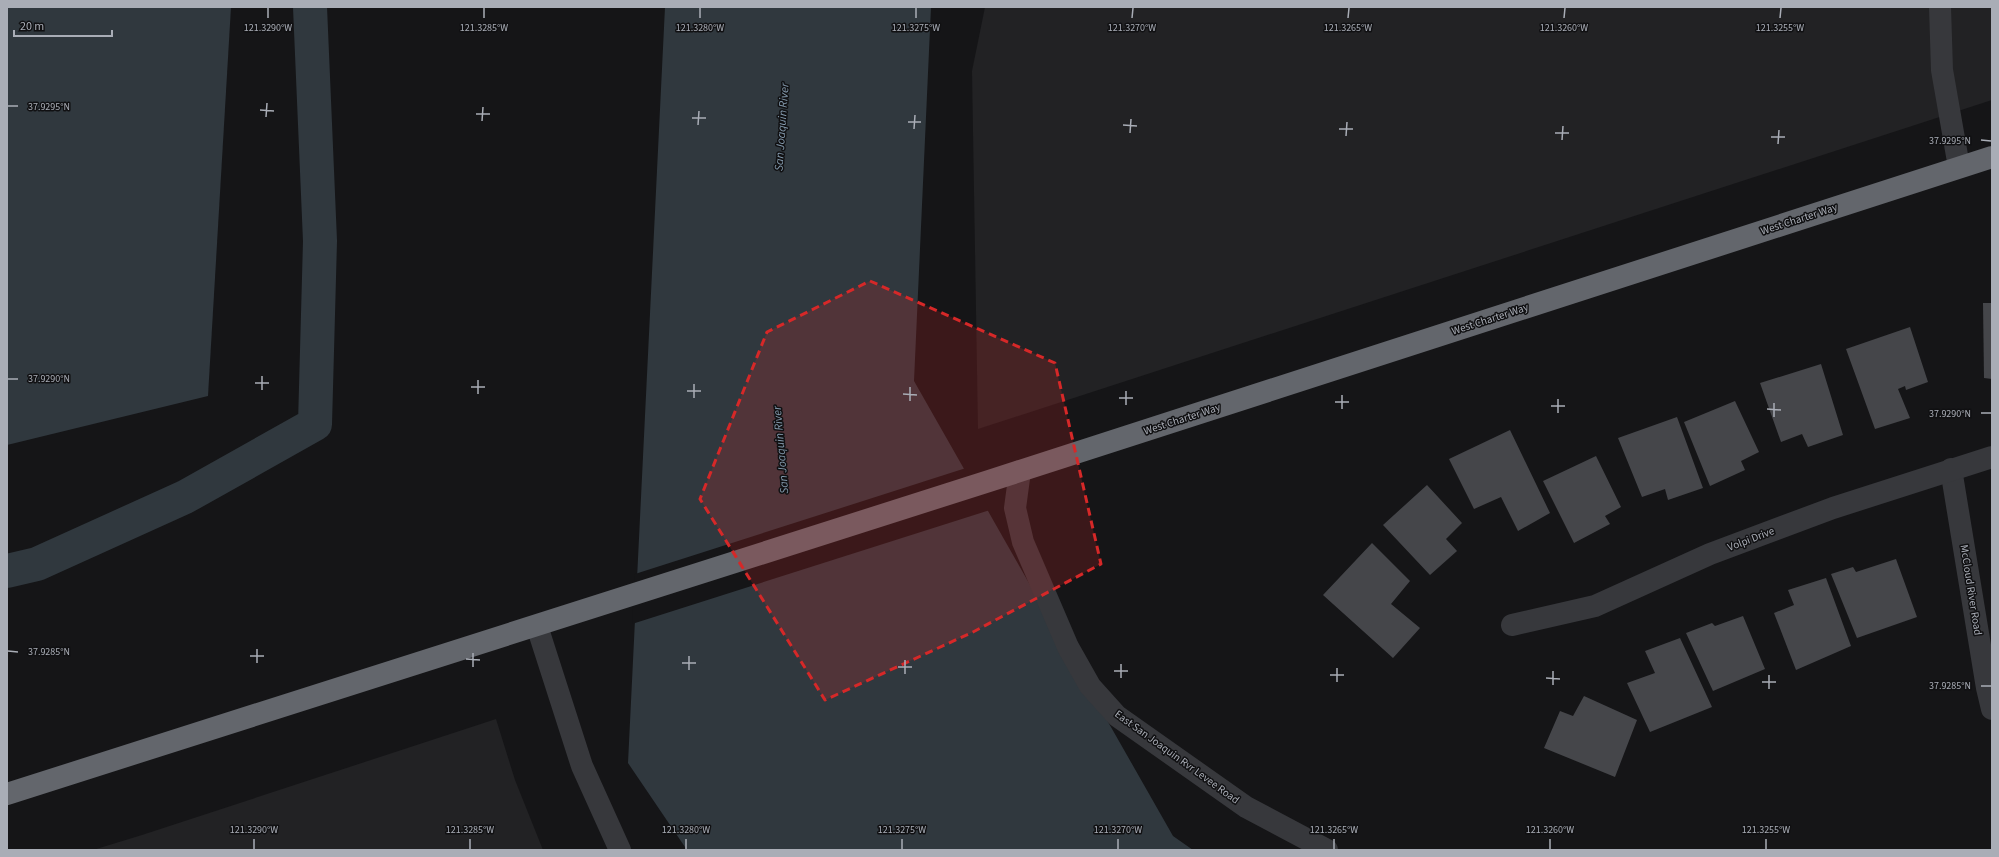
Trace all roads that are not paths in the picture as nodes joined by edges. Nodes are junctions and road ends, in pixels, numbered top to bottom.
1 (1940, 7) edge
2 (1992, 157) edge
3 (1959, 167) junction
4 (1992, 457) edge
5 (1951, 469) junction
6 (1020, 471) junction
7 (1512, 625) dead end
8 (537, 626) junction
9 (1992, 710) edge
10 (7, 794) edge
11 (620, 850) edge
12 (1327, 850) edge

1 - 3 street
2 - 3 highway, West Charter Way
3 - 6 highway, West Charter Way
4 - 5 street, Volpi Drive
5 - 7 street, Volpi Drive
5 - 9 street, McCloud River Road
6 - 8 highway, West Charter Way
6 - 12 street, East San Joaquin Rvr Levee Road
8 - 10 highway, West Charter Way
8 - 11 street

